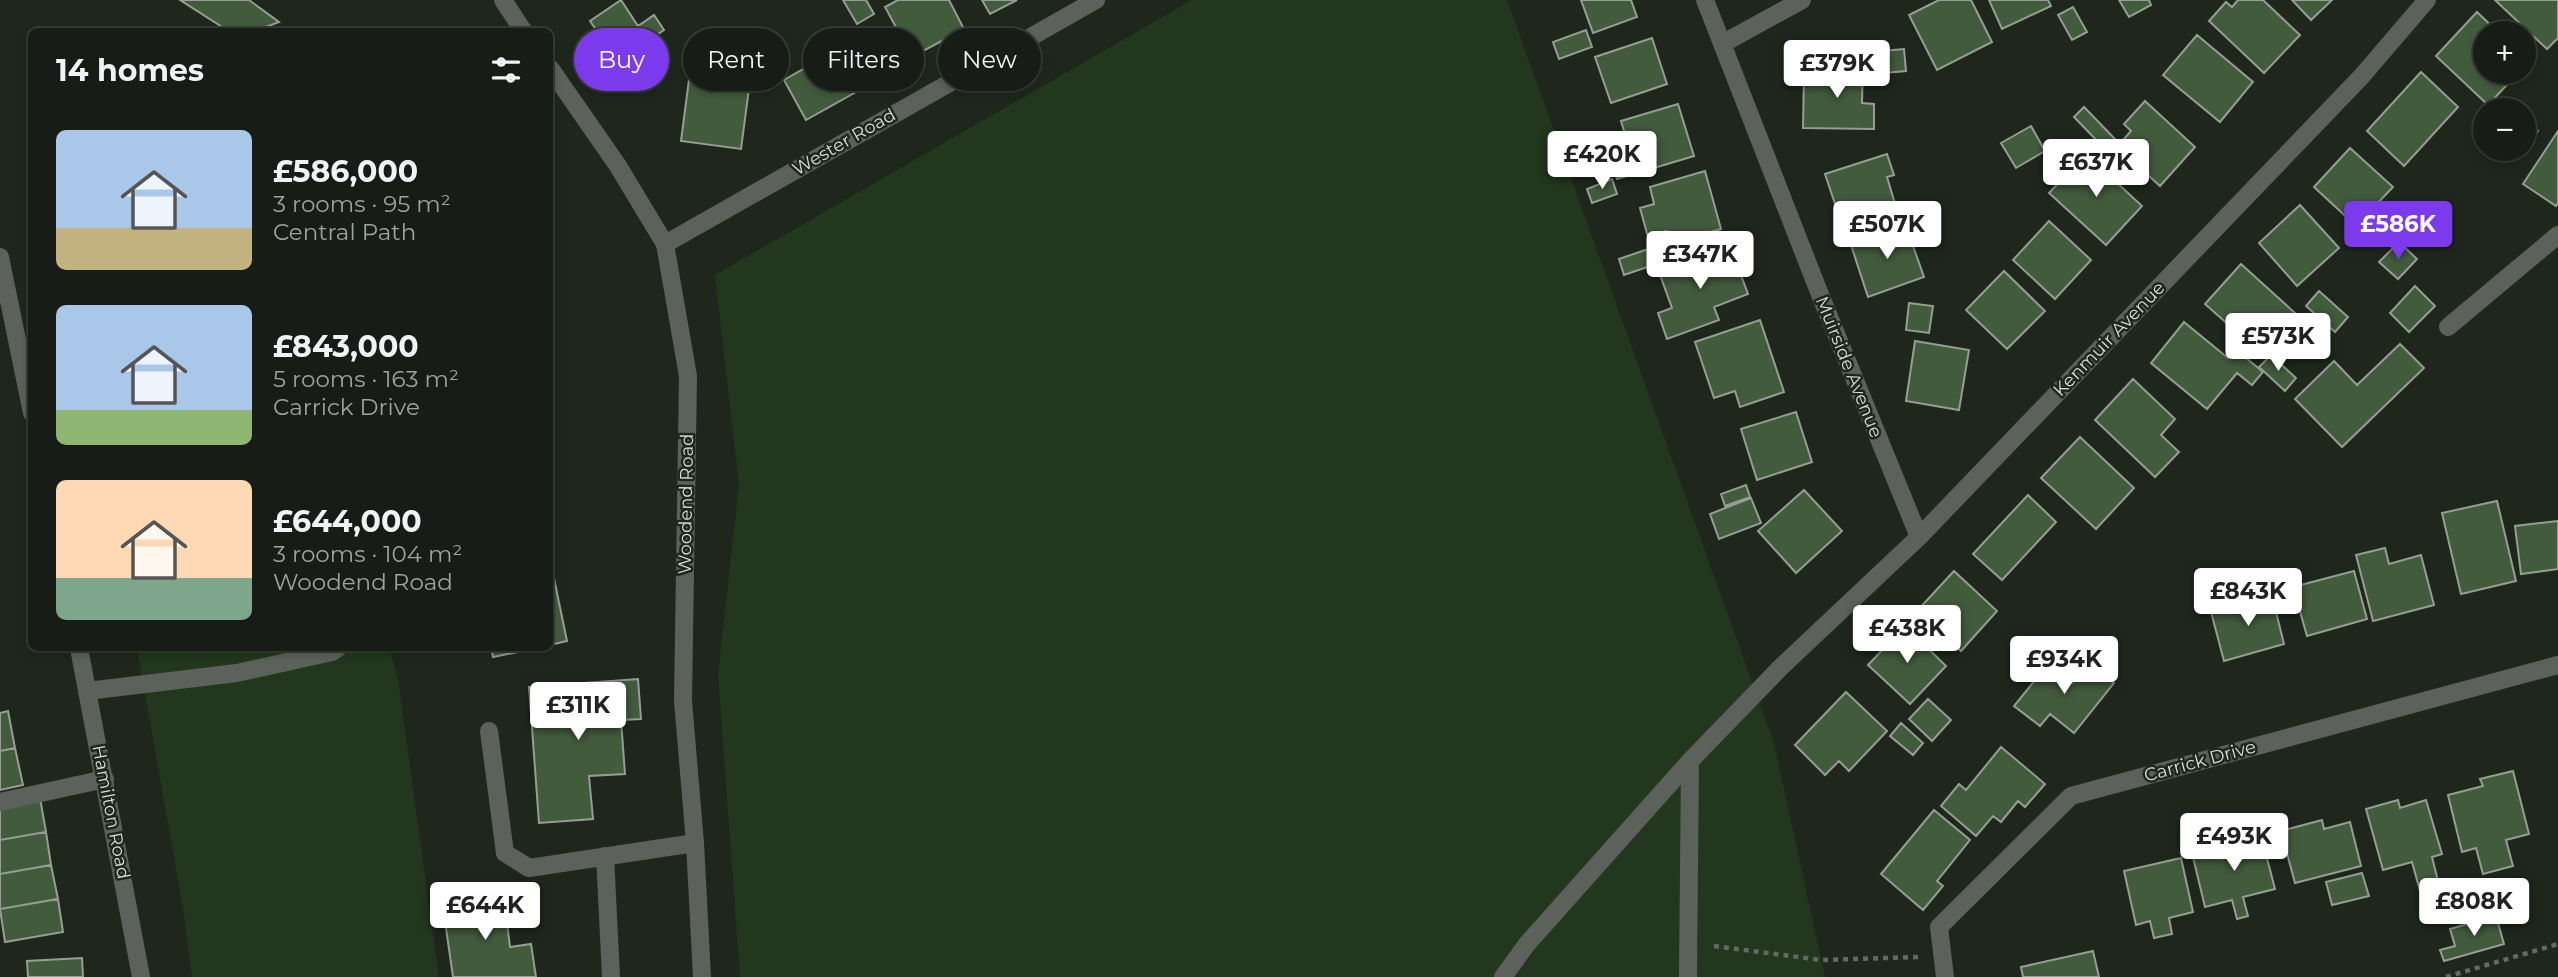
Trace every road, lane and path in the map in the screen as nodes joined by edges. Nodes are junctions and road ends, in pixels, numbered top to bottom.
1 (503, 0) edge
2 (1096, 0) edge
3 (1705, 0) edge
4 (1802, 0) edge
5 (2427, 0) edge
6 (521, 28) edge
7 (1722, 44) junction
8 (553, 72) edge
9 (2558, 234) edge
10 (665, 244) junction
11 (0, 257) edge
12 (2448, 327) dead end
13 (28, 394) edge
14 (1919, 537) junction
15 (80, 651) edge
16 (334, 651) edge
17 (2558, 665) edge
18 (87, 691) junction
19 (489, 731) dead end
20 (1690, 761) junction
21 (105, 779) junction
22 (0, 802) edge
23 (695, 843) junction
24 (605, 856) junction
25 (1689, 942) junction
26 (2558, 944) edge
27 (1943, 957) junction
28 (141, 977) edge
29 (611, 977) edge
30 (702, 977) edge
31 (1503, 977) edge
32 (1688, 977) edge
33 (1945, 977) edge
34 (2446, 977) edge

1 - 6 street
2 - 10 street, Wester Road
3 - 7 street, Muirside Avenue
4 - 7 street
5 - 14 street, Kenmuir Avenue
7 - 14 street, Muirside Avenue
8 - 10 street, Woodend Road
9 - 12 street
10 - 23 street, Woodend Road
11 - 13 street
14 - 20 street, Kenmuir Avenue
15 - 18 street, Hamilton Road
16 - 18 street
17 - 27 street, Carrick Drive
18 - 21 street, Hamilton Road
19 - 24 street
20 - 25 street
20 - 31 street, Kenmuir Avenue
21 - 22 street
21 - 28 street, Hamilton Road
23 - 24 street
23 - 30 street, Woodend Road
24 - 29 street
25 - 27 path
25 - 32 street
26 - 34 path
27 - 33 street, Carrick Drive

